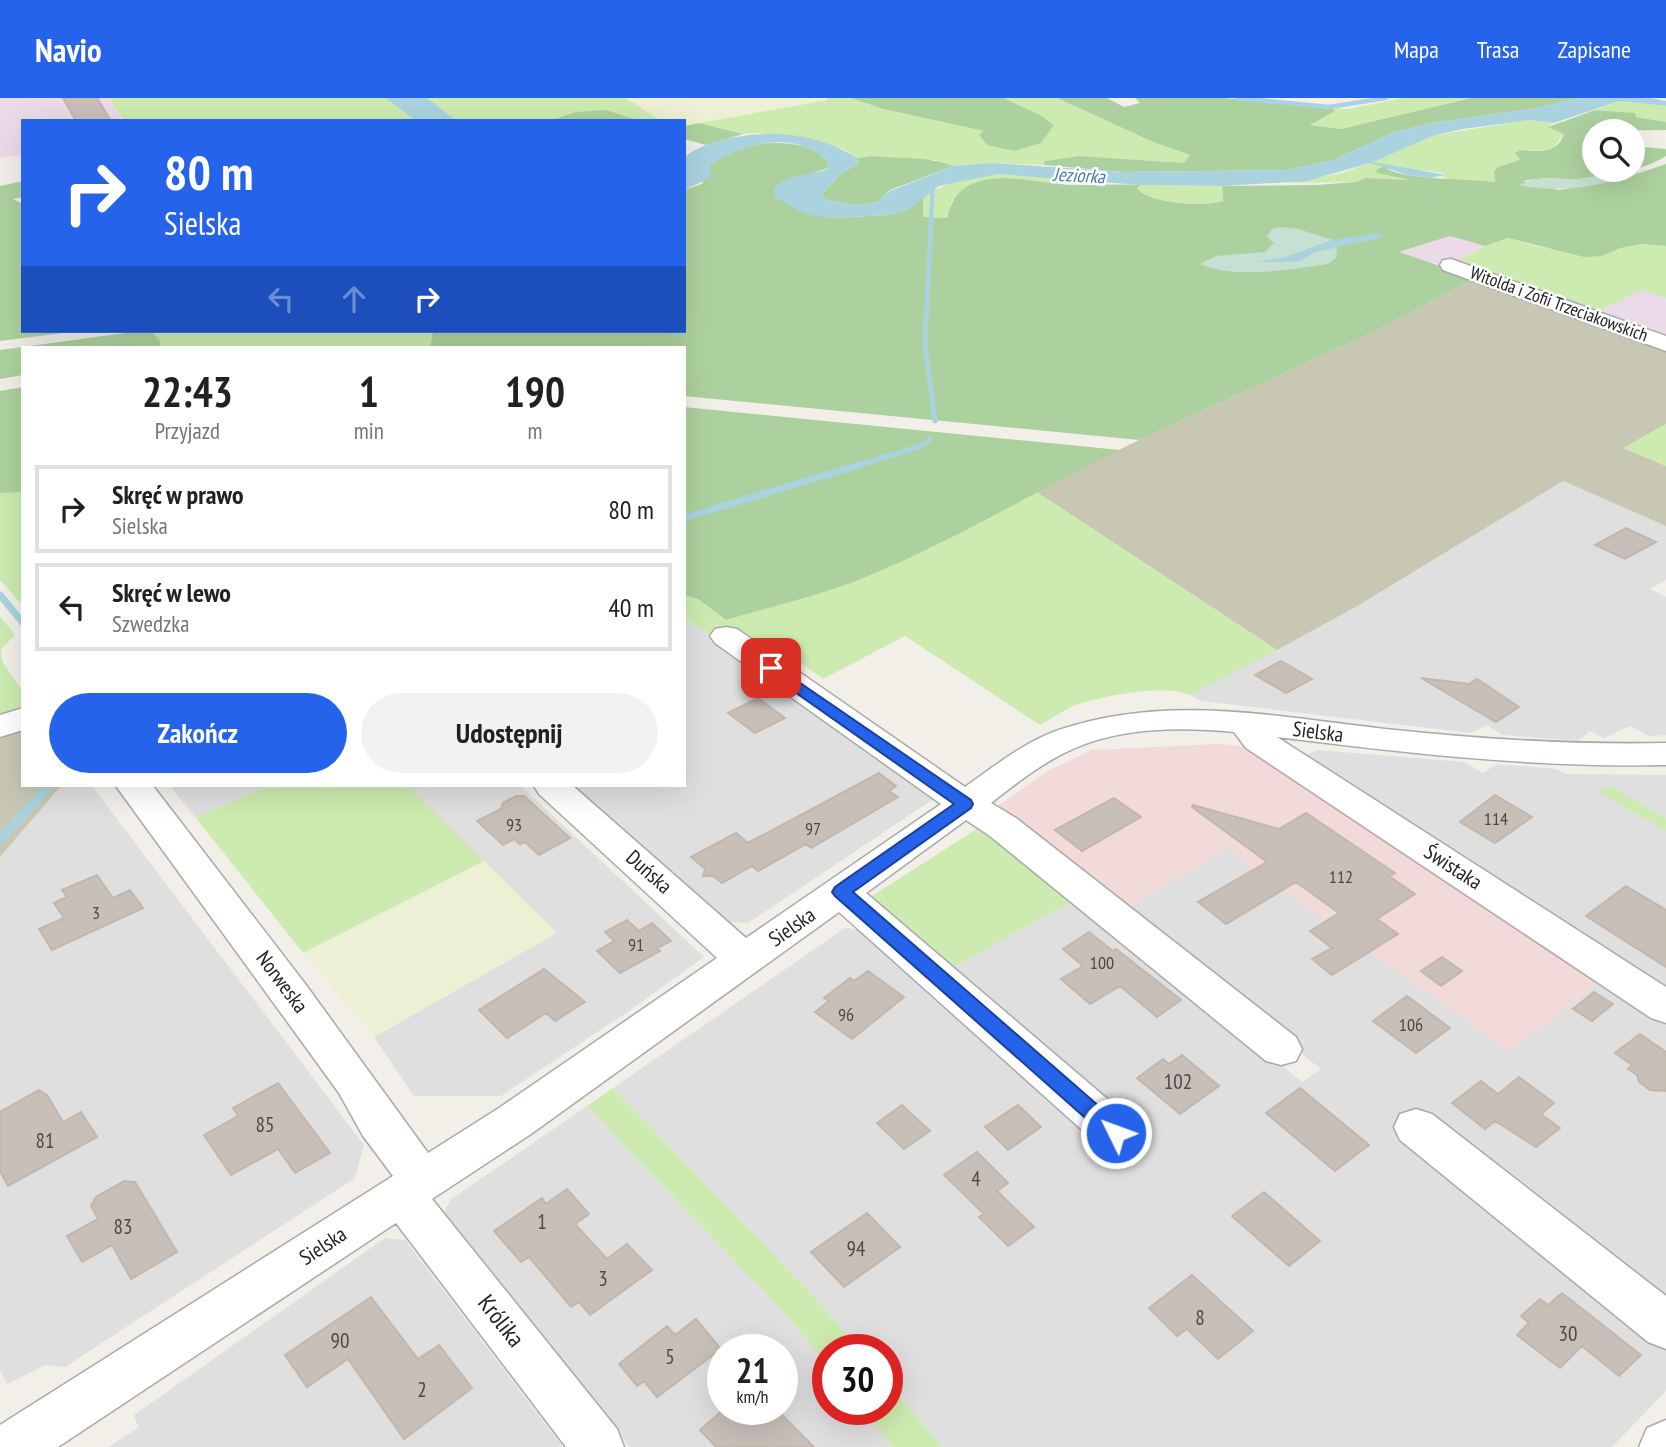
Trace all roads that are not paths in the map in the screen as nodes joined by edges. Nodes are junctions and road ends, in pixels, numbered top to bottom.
1 (1451, 265) dead end
2 (1666, 344) edge
3 (726, 636) dead end
4 (21, 719) edge
5 (1245, 723) junction
6 (0, 727) edge
7 (1666, 754) edge
8 (135, 787) edge
9 (553, 787) edge
10 (965, 804) junction
11 (841, 892) junction
12 (745, 960) junction
13 (1666, 1007) edge
14 (1281, 1049) dead end
15 (1416, 1127) dead end
16 (1116, 1133) dead end
17 (413, 1188) junction
18 (1666, 1326) edge
19 (12, 1447) edge
20 (598, 1447) edge

1 - 2 street, Witolda i Zofii Trzeciakowskich
3 - 10 street
4 - 6 street
5 - 7 street, Sielska
5 - 10 street, Sielska
5 - 13 street, Świstaka
8 - 17 street, Norweska
9 - 12 street, Duńska
10 - 11 street, Sielska
10 - 14 street
11 - 12 street, Sielska
11 - 16 street
12 - 17 street, Sielska
15 - 18 street
17 - 19 street, Sielska
17 - 20 street, Królika

